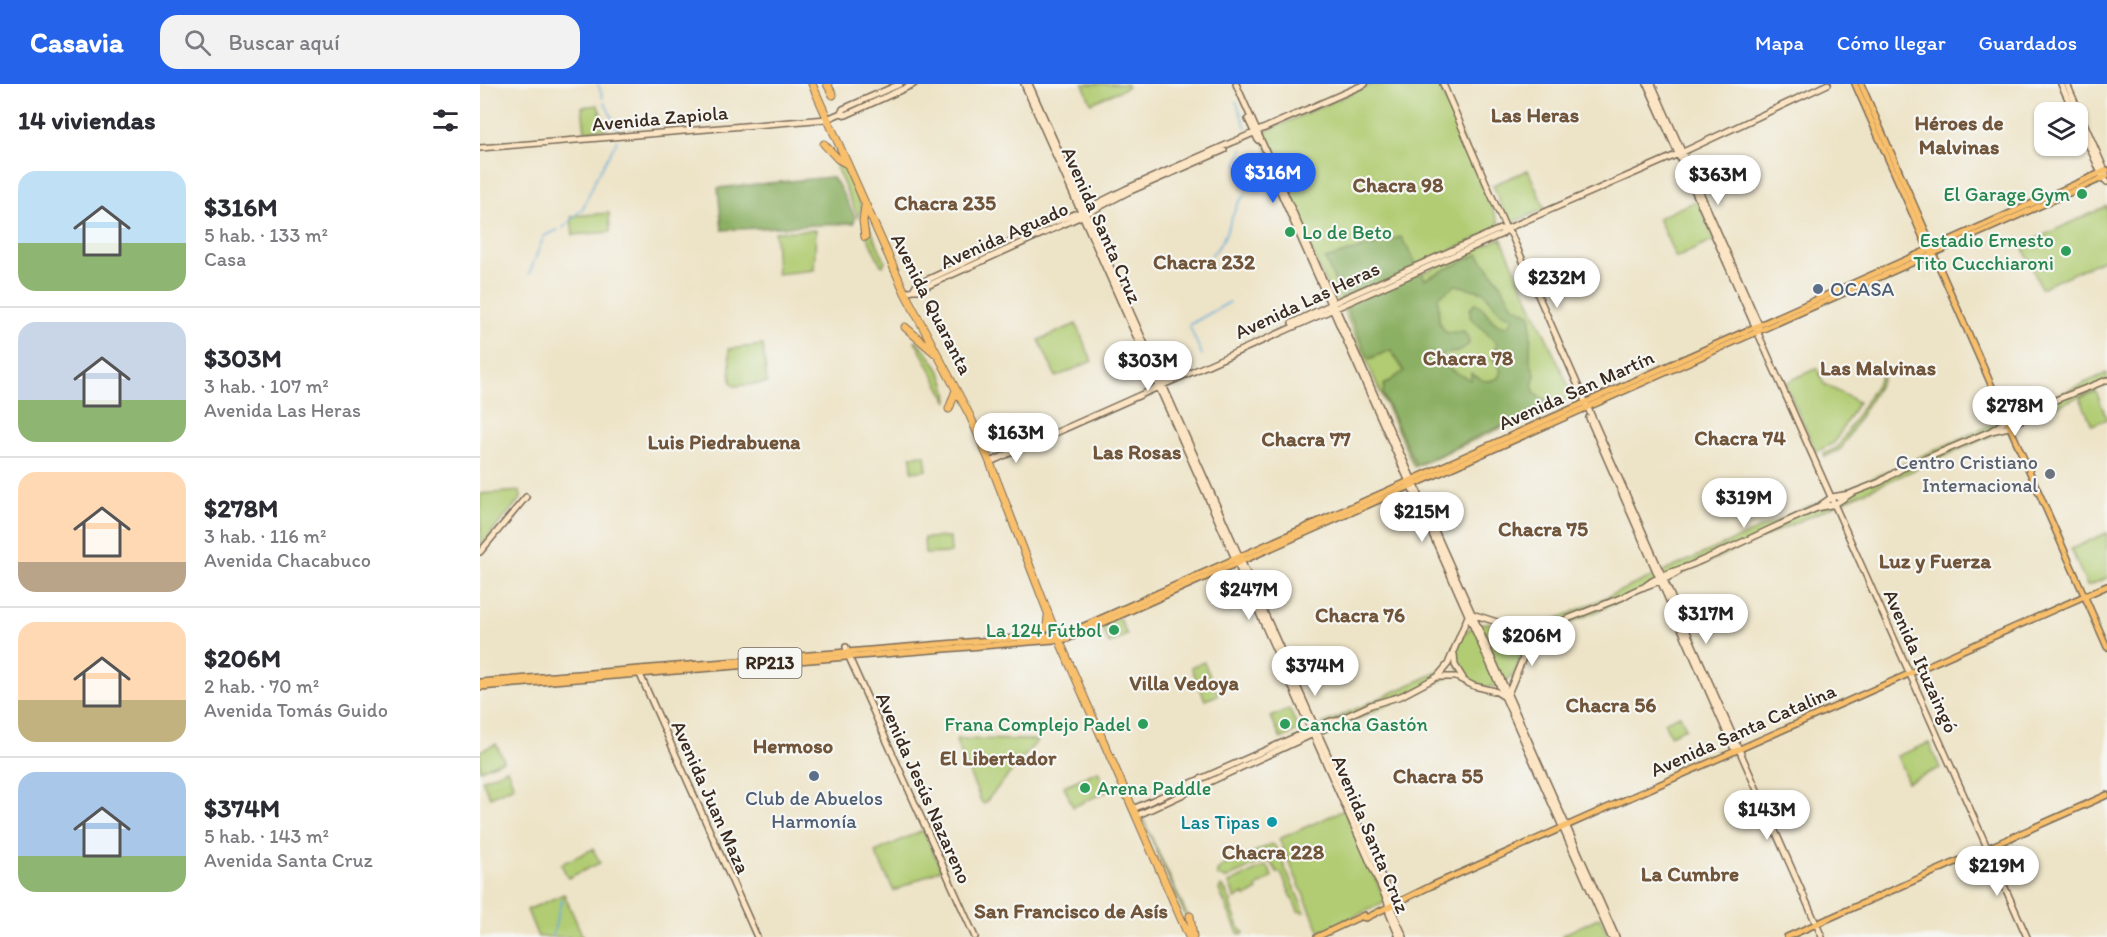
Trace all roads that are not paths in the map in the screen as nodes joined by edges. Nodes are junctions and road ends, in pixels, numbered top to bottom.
1 (812, 84) edge
2 (827, 84) edge
3 (900, 84) edge
4 (914, 84) edge
5 (1024, 84) edge
6 (1029, 84) edge
7 (1234, 84) edge
8 (1365, 84) edge
9 (1370, 84) edge
10 (1443, 84) edge
11 (1647, 84) edge
12 (1652, 84) edge
13 (1828, 84) edge
14 (1855, 84) edge
15 (1861, 84) edge
16 (2061, 84) edge
17 (2067, 84) edge
18 (833, 95) dead end
19 (2069, 102) edge
20 (841, 114) junction
21 (827, 119) junction
22 (1257, 133) junction
23 (2088, 141) edge
24 (824, 144) dead end
25 (481, 148) edge
26 (1680, 153) junction
27 (847, 164) junction
28 (2106, 176) edge
29 (866, 206) junction
30 (1083, 213) junction
31 (1506, 230) junction
32 (865, 237) dead end
33 (1932, 250) junction
34 (905, 293) junction
35 (1332, 306) junction
36 (905, 327) dead end
37 (1758, 328) junction
38 (938, 356) junction
39 (2107, 380) edge
40 (1160, 384) junction
41 (956, 390) junction
42 (1585, 405) junction
43 (949, 410) dead end
44 (2027, 416) junction
45 (2007, 420) junction
46 (2010, 427) junction
47 (1991, 431) junction
48 (990, 461) junction
49 (1411, 483) junction
50 (1852, 494) junction
51 (526, 497) dead end
52 (1832, 497) junction
53 (1835, 504) junction
54 (1817, 508) junction
55 (480, 552) edge
56 (1238, 560) junction
57 (1661, 578) junction
58 (2107, 586) edge
59 (2084, 596) junction
60 (1047, 611) junction
61 (1470, 615) junction
62 (1494, 621) junction
63 (1474, 623) junction
64 (1511, 629) junction
65 (1540, 631) junction
66 (1040, 633) dead end
67 (1460, 635) junction
68 (1058, 637) junction
69 (2107, 647) edge
70 (847, 652) junction
71 (1454, 652) junction
72 (1522, 657) junction
73 (639, 671) junction
74 (1910, 673) junction
75 (1515, 676) junction
76 (1437, 677) junction
77 (1465, 680) junction
78 (480, 685) edge
79 (1502, 686) junction
80 (1489, 689) junction
81 (1506, 696) junction
82 (1314, 731) junction
83 (1738, 749) junction
84 (2107, 795) edge
85 (1135, 813) junction
86 (1564, 827) junction
87 (1988, 848) junction
88 (1390, 904) junction
89 (1190, 916) dead end
90 (1816, 924) junction
91 (757, 937) edge
92 (975, 937) edge
93 (1191, 937) edge
94 (1317, 937) edge
95 (1399, 937) edge
96 (1404, 937) edge
97 (1613, 937) edge
98 (1786, 937) edge
99 (1822, 937) edge
100 (2028, 937) edge

1 - 21 highway, Avenida Quaranta
2 - 18 highway
3 - 20 main road, Avenida Zapiola
4 - 20 main road, Avenida Zapiola
5 - 30 main road, Avenida Santa Cruz
6 - 30 main road, Avenida Santa Cruz
7 - 22 main road
8 - 22 main road, Avenida Aguado
9 - 22 main road, Avenida Aguado
10 - 31 main road
11 - 26 main road, Avenida Ituzaingó
12 - 26 main road, Avenida Ituzaingó
13 - 26 main road, Avenida Las Heras
14 - 33 main road
15 - 33 main road
16 - 19 main road
17 - 28 main road
20 - 21 main road, Avenida Zapiola
21 - 25 main road, Avenida Zapiola
21 - 27 highway, Avenida Quaranta
22 - 30 main road, Avenida Aguado
22 - 35 main road
23 - 28 main road
24 - 27 highway
26 - 31 main road, Avenida Las Heras
26 - 37 main road, Avenida Ituzaingó
27 - 29 highway, Avenida Quaranta
28 - 33 main road, Avenida San Martín
29 - 32 highway
29 - 34 highway, Avenida Quaranta
30 - 34 main road, Avenida Aguado
30 - 40 main road, Avenida Santa Cruz
31 - 35 main road, Avenida Las Heras
31 - 42 main road
33 - 37 main road, Avenida San Martín
33 - 45 main road
34 - 38 highway, Avenida Quaranta
35 - 40 main road, Avenida Las Heras
35 - 49 main road
36 - 38 highway
37 - 42 main road, Avenida San Martín
37 - 52 main road, Avenida Ituzaingó
38 - 41 highway, Avenida Quaranta
39 - 44 main road
40 - 48 main road, Avenida Las Heras
40 - 56 main road, Avenida Santa Cruz
41 - 43 highway
41 - 48 highway, Avenida Quaranta
42 - 49 main road, Avenida San Martín
42 - 57 main road
44 - 45 main road
44 - 46 main road
45 - 46 main road
45 - 47 main road
46 - 47 main road
46 - 59 main road
47 - 50 main road
48 - 60 highway, Avenida Quaranta
49 - 56 main road, Avenida San Martín
49 - 61 main road
50 - 52 main road
50 - 53 main road
51 - 55 main road
52 - 53 main road, Avenida Ituzaingó
52 - 54 main road
53 - 54 main road
53 - 74 main road, Avenida Ituzaingó
54 - 57 main road
56 - 68 main road, Avenida San Martín
56 - 82 main road, Avenida Santa Cruz
57 - 65 main road
57 - 83 main road
58 - 59 main road, Avenida Santa Catalina
59 - 69 main road
59 - 74 main road, Avenida Santa Catalina
60 - 66 highway
60 - 68 highway, Avenida Quaranta
61 - 62 main road
61 - 63 main road
61 - 67 main road
62 - 63 main road
62 - 64 main road
63 - 67 main road
63 - 79 main road
64 - 65 main road
64 - 72 main road
65 - 72 main road
67 - 71 main road
68 - 70 main road, RP213
68 - 85 highway, Avenida Quaranta
70 - 73 main road, RP213
70 - 92 main road, Avenida Jesús Nazareno
71 - 76 main road
71 - 77 main road
72 - 75 main road
73 - 78 main road, RP213
73 - 91 main road, Avenida Juan Maza
74 - 83 main road, Avenida Santa Catalina
74 - 87 main road, Avenida Ituzaingó
75 - 79 main road
75 - 81 main road
76 - 77 main road
76 - 82 main road
77 - 80 main road
79 - 80 main road
79 - 81 main road
80 - 81 main road
81 - 86 main road
82 - 85 main road
82 - 88 main road, Avenida Santa Cruz
83 - 86 main road, Avenida Santa Catalina
83 - 90 main road
84 - 87 main road
85 - 93 highway, Avenida Quaranta
86 - 88 main road, Avenida Santa Catalina
86 - 97 main road
87 - 90 main road
87 - 100 main road, Avenida Ituzaingó
88 - 94 main road, Avenida Santa Catalina
88 - 95 main road, Avenida Santa Cruz
88 - 96 main road, Avenida Santa Cruz
89 - 93 highway
90 - 98 main road
90 - 99 main road

